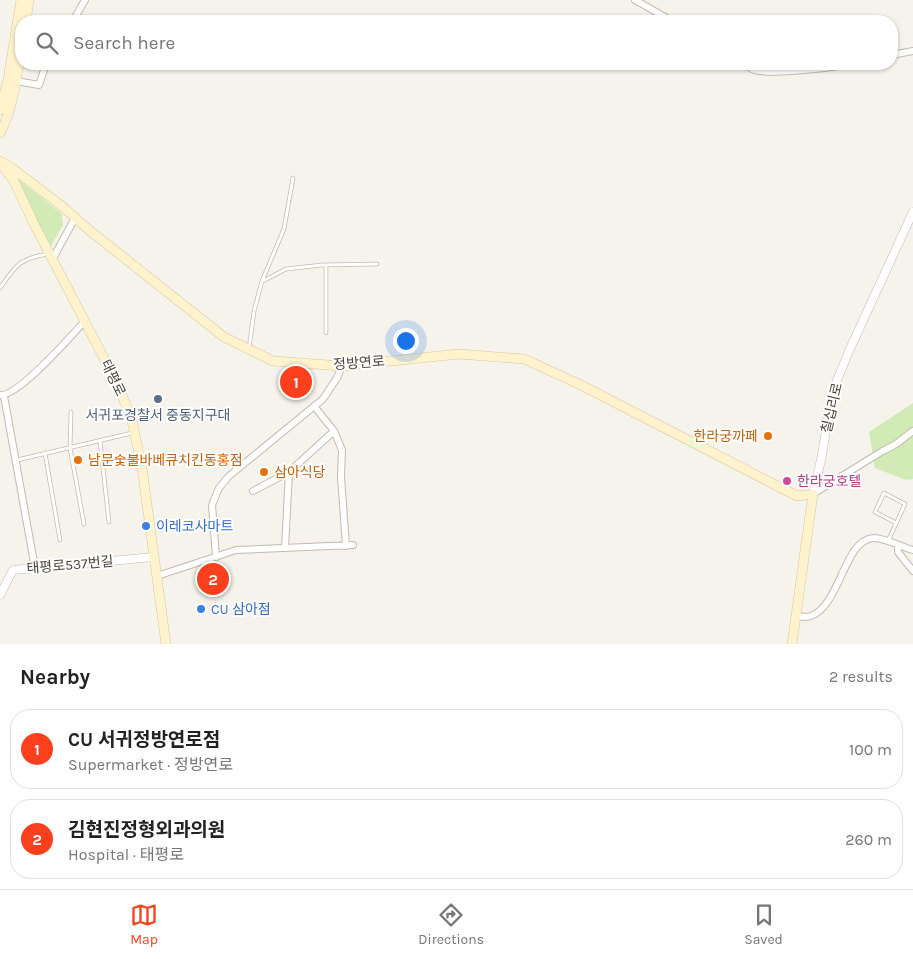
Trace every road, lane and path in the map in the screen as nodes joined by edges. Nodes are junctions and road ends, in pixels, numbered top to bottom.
1 (21, 0) edge
2 (29, 0) edge
3 (85, 0) edge
4 (636, 0) edge
5 (19, 15) edge
6 (27, 15) edge
7 (77, 15) edge
8 (662, 15) edge
9 (15, 37) edge
10 (913, 51) edge
11 (898, 54) edge
12 (18, 70) edge
13 (44, 70) edge
14 (754, 70) edge
15 (802, 70) edge
16 (16, 82) junction
17 (0, 110) edge
18 (0, 133) edge
19 (0, 162) edge
20 (293, 178) dead end
21 (913, 212) edge
22 (75, 218) junction
23 (51, 257) junction
24 (377, 264) dead end
25 (326, 265) junction
26 (262, 281) junction
27 (0, 288) edge
28 (85, 321) junction
29 (326, 333) dead end
30 (249, 350) junction
31 (342, 366) junction
32 (2, 395) edge
33 (314, 406) junction
34 (71, 412) dead end
35 (913, 431) edge
36 (334, 432) junction
37 (135, 433) junction
38 (100, 441) junction
39 (70, 448) junction
40 (45, 453) junction
41 (16, 460) junction
42 (289, 472) junction
43 (253, 491) dead end
44 (813, 494) junction
45 (109, 522) dead end
46 (896, 523) junction
47 (84, 524) dead end
48 (60, 540) dead end
49 (888, 541) junction
50 (898, 546) junction
51 (285, 548) junction
52 (913, 550) edge
53 (216, 556) junction
54 (154, 557) junction
55 (36, 568) junction
56 (913, 571) edge
57 (157, 576) junction
58 (0, 595) edge
59 (795, 616) junction
60 (166, 644) edge
61 (792, 644) edge

1 - 5 main road
2 - 6 main road
3 - 7 street
4 - 8 street
9 - 17 main road
10 - 11 street
12 - 16 main road
13 - 16 street
14 - 15 street
16 - 18 main road
19 - 22 main road, 정방연로
19 - 23 main road, 태평로
20 - 26 lane
21 - 44 street, 칠십리로
22 - 23 street
22 - 30 main road, 정방연로
23 - 27 lane
23 - 28 main road, 태평로
24 - 25 lane
25 - 26 lane
25 - 29 lane
26 - 30 lane
28 - 32 street
28 - 37 main road, 태평로
30 - 31 main road, 정방연로
31 - 33 street
31 - 44 main road, 정방연로
32 - 41 street
33 - 36 street
33 - 53 street
34 - 39 lane
35 - 44 street
36 - 42 street
36 - 51 street
37 - 38 lane
37 - 54 main road, 태평로
38 - 39 lane
38 - 45 lane
39 - 40 lane
39 - 47 lane
40 - 41 lane
40 - 48 lane
41 - 55 street
42 - 43 street
42 - 51 street
44 - 59 main road, 칠십리로
46 - 46 lane
46 - 49 lane
49 - 50 street
49 - 59 street
50 - 52 street
50 - 56 street
51 - 53 street
53 - 57 street
54 - 55 street, 태평로537번길
54 - 57 main road, 태평로
55 - 58 street, 태평로537번길
57 - 60 main road, 태평로
59 - 61 main road, 칠십리로

